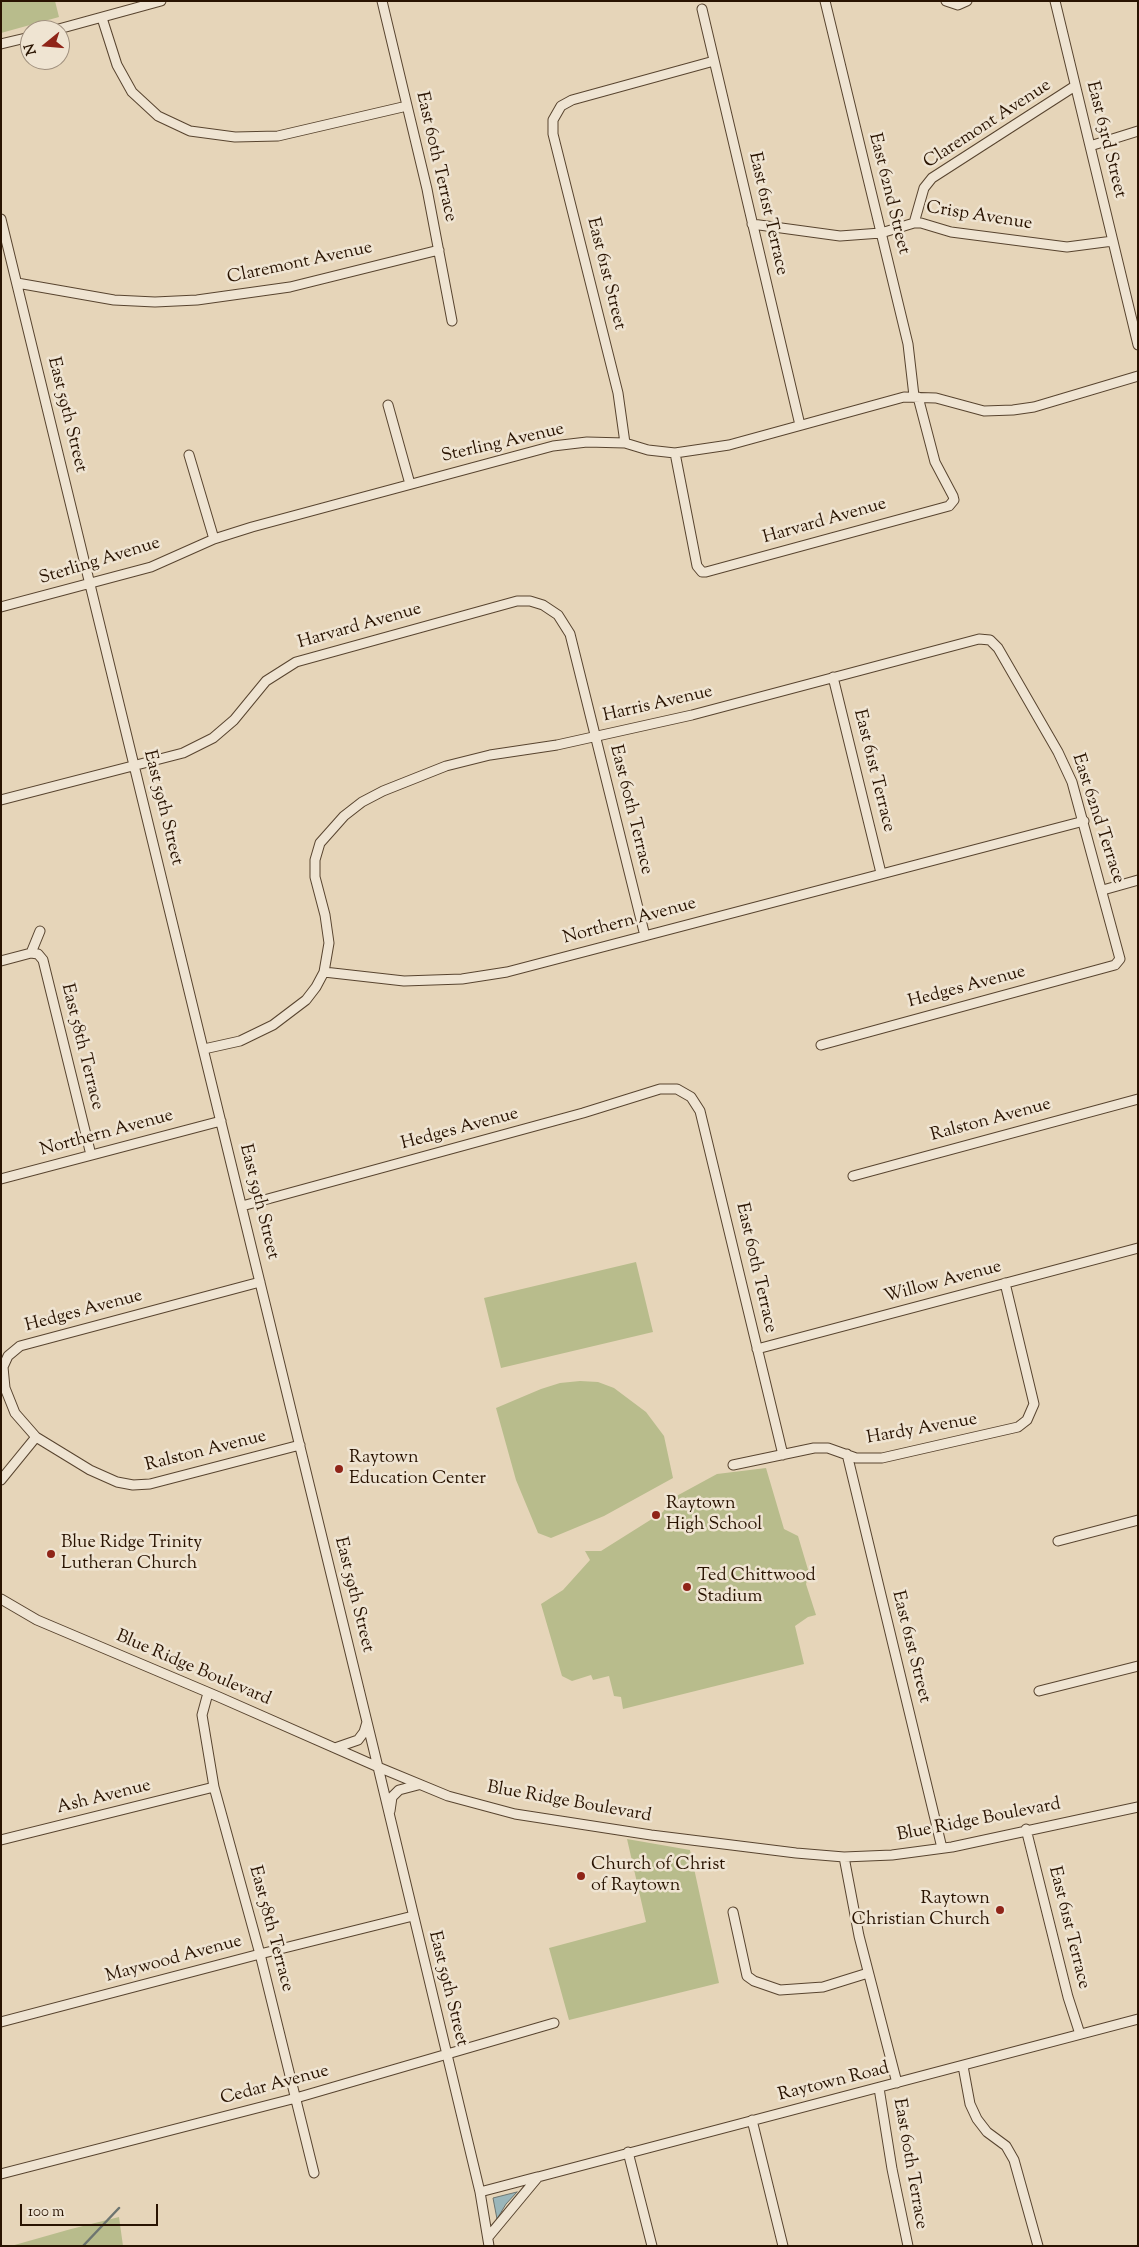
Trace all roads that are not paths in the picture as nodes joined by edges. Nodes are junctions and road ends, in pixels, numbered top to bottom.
1 (161, 1) edge
2 (382, 1) edge
3 (825, 1) edge
4 (966, 1) edge
5 (1055, 1) edge
6 (949, 3) edge
7 (702, 9) dead end
8 (102, 18) junction
9 (70, 26) edge
10 (20, 39) edge
11 (1, 44) edge
12 (714, 61) junction
13 (1075, 86) junction
14 (407, 106) junction
15 (1138, 131) edge
16 (1090, 146) junction
17 (1, 219) edge
18 (914, 222) junction
19 (752, 224) junction
20 (881, 233) junction
21 (1113, 241) junction
22 (439, 250) junction
23 (17, 283) junction
24 (452, 321) dead end
25 (1138, 345) edge
26 (1138, 376) edge
27 (916, 397) junction
28 (388, 405) dead end
29 (800, 425) junction
30 (625, 444) junction
31 (675, 453) junction
32 (189, 454) dead end
33 (410, 484) junction
34 (954, 500) joint
35 (214, 539) junction
36 (91, 584) junction
37 (1, 607) edge
38 (552, 611) joint
39 (994, 644) joint
40 (833, 677) junction
41 (595, 736) junction
42 (135, 765) junction
43 (1, 800) edge
44 (1084, 821) junction
45 (881, 873) junction
46 (1138, 880) edge
47 (1103, 890) junction
48 (40, 931) dead end
49 (645, 936) junction
50 (31, 953) junction
51 (1120, 959) joint
52 (1, 961) edge
53 (324, 972) junction
54 (821, 1045) dead end
55 (204, 1049) junction
56 (686, 1094) joint
57 (1138, 1099) edge
58 (222, 1121) junction
59 (91, 1155) junction
60 (853, 1176) dead end
61 (1, 1179) edge
62 (242, 1206) junction
63 (1138, 1248) edge
64 (260, 1282) junction
65 (1005, 1283) junction
66 (757, 1349) junction
67 (36, 1437) junction
68 (300, 1445) junction
69 (847, 1454) junction
70 (782, 1455) junction
71 (733, 1465) dead end
72 (1, 1480) edge
73 (1137, 1521) edge
74 (1058, 1541) dead end
75 (1, 1599) edge
76 (1138, 1666) edge
77 (1039, 1691) dead end
78 (208, 1692) junction
79 (367, 1722) junction
80 (335, 1748) junction
81 (378, 1767) junction
82 (420, 1784) junction
83 (214, 1787) junction
84 (1138, 1807) edge
85 (389, 1816) junction
86 (1026, 1829) junction
87 (1, 1840) edge
88 (942, 1848) junction
89 (844, 1856) junction
90 (733, 1912) dead end
91 (413, 1916) junction
92 (260, 1954) junction
93 (868, 1973) junction
94 (1138, 2019) edge
95 (1, 2022) edge
96 (554, 2023) dead end
97 (1080, 2034) junction
98 (447, 2056) junction
99 (963, 2066) junction
100 (897, 2084) junction
101 (879, 2088) junction
102 (296, 2098) junction
103 (752, 2120) junction
104 (628, 2152) junction
105 (314, 2173) dead end
106 (1, 2174) edge
107 (538, 2177) junction
108 (480, 2192) junction
109 (489, 2236) junction
110 (489, 2246) edge
111 (652, 2246) edge
112 (783, 2246) edge
113 (908, 2246) edge
114 (1038, 2246) edge

1 - 8 street
2 - 14 street, East 60th Terrace
3 - 20 street, East 62nd Street
4 - 6 street
5 - 13 street, East 63rd Street
7 - 12 street, East 61st Terrace
8 - 9 street
8 - 14 street
10 - 11 street
12 - 19 street, East 61st Terrace
12 - 30 street, East 61st Street
13 - 16 street, East 63rd Street
13 - 18 street, Claremont Avenue
14 - 22 street, East 60th Terrace
15 - 16 street
16 - 21 street, East 63rd Street
17 - 23 street, East 59th Street
18 - 20 street, Crisp Avenue
18 - 21 street, Crisp Avenue
19 - 20 street, Crisp Avenue
19 - 29 street, East 61st Terrace
20 - 27 street, East 62nd Street
21 - 25 street, East 63rd Street
22 - 23 street, Claremont Avenue
22 - 24 street, East 60th Terrace
23 - 36 street, East 59th Street
26 - 27 street, Sterling Avenue
27 - 29 street, Sterling Avenue
27 - 34 street, East 62nd Street
28 - 33 street
29 - 31 street, Sterling Avenue
30 - 31 street, Sterling Avenue
30 - 33 street, Sterling Avenue
31 - 34 street, Harvard Avenue
32 - 35 street
33 - 35 street, Sterling Avenue
35 - 36 street, Sterling Avenue
36 - 37 street, Sterling Avenue
36 - 42 street, East 59th Street
38 - 41 street, East 60th Terrace
38 - 42 street, Harvard Avenue
39 - 40 street, Harris Avenue
39 - 44 street, East 62nd Terrace
40 - 41 street, Harris Avenue
40 - 45 street, East 61st Terrace
41 - 49 street, East 60th Terrace
41 - 53 street, Harris Avenue
42 - 43 street, Harvard Avenue
42 - 55 street, East 59th Street
44 - 45 street, Northern Avenue
44 - 47 street, East 62nd Terrace
45 - 49 street, Northern Avenue
46 - 47 street
47 - 51 street, East 62nd Terrace
48 - 50 street
49 - 53 street, Northern Avenue
50 - 52 street
50 - 59 street, East 58th Terrace
51 - 54 street, Hedges Avenue
53 - 55 street
55 - 58 street, East 59th Street
56 - 62 street, Hedges Avenue
56 - 66 street, East 60th Terrace
57 - 60 street, Ralston Avenue
58 - 59 street, Northern Avenue
58 - 62 street, East 59th Street
59 - 61 street, Northern Avenue
62 - 64 street, East 59th Street
63 - 65 street, Willow Avenue
64 - 67 street, Hedges Avenue
64 - 68 street, East 59th Street
65 - 66 street, Willow Avenue
65 - 69 street, Hardy Avenue
66 - 70 street, East 60th Terrace
67 - 68 street, Ralston Avenue
67 - 72 street
68 - 79 street, East 59th Street
69 - 70 street, Hardy Avenue
69 - 88 street, East 61st Street
70 - 71 street, Hardy Avenue
73 - 74 street
75 - 78 street, Blue Ridge Boulevard
76 - 77 street
78 - 80 street, Blue Ridge Boulevard
78 - 83 street, East 58th Terrace
79 - 80 street
79 - 81 street, East 59th Street
80 - 81 street, Blue Ridge Boulevard
81 - 82 street, Blue Ridge Boulevard
81 - 85 street, East 59th Street
82 - 85 street
82 - 89 street, Blue Ridge Boulevard
83 - 87 street, Ash Avenue
83 - 92 street, East 58th Terrace
84 - 86 street, Blue Ridge Boulevard
85 - 91 street, East 59th Street
86 - 88 street, Blue Ridge Boulevard
86 - 97 street, East 61st Terrace
88 - 89 street, Blue Ridge Boulevard
89 - 93 street, East 60th Terrace
90 - 93 street
91 - 92 street, Maywood Avenue
91 - 98 street, East 59th Street
92 - 95 street, Maywood Avenue
92 - 102 street, East 58th Terrace
93 - 100 street, East 60th Terrace
94 - 97 street, Raytown Road
96 - 98 street, Cedar Avenue
97 - 99 street, Raytown Road
98 - 102 street, Cedar Avenue
98 - 108 street, East 59th Street
99 - 100 street, Raytown Road
99 - 114 street
100 - 101 street, Raytown Road
101 - 103 street, Raytown Road
101 - 113 street, East 60th Terrace
102 - 105 street, East 58th Terrace
102 - 106 street, Cedar Avenue
103 - 104 street, Raytown Road
103 - 112 street
104 - 107 street, Raytown Road
104 - 111 street
107 - 108 street, Raytown Road
107 - 109 street
108 - 109 street
109 - 110 street

